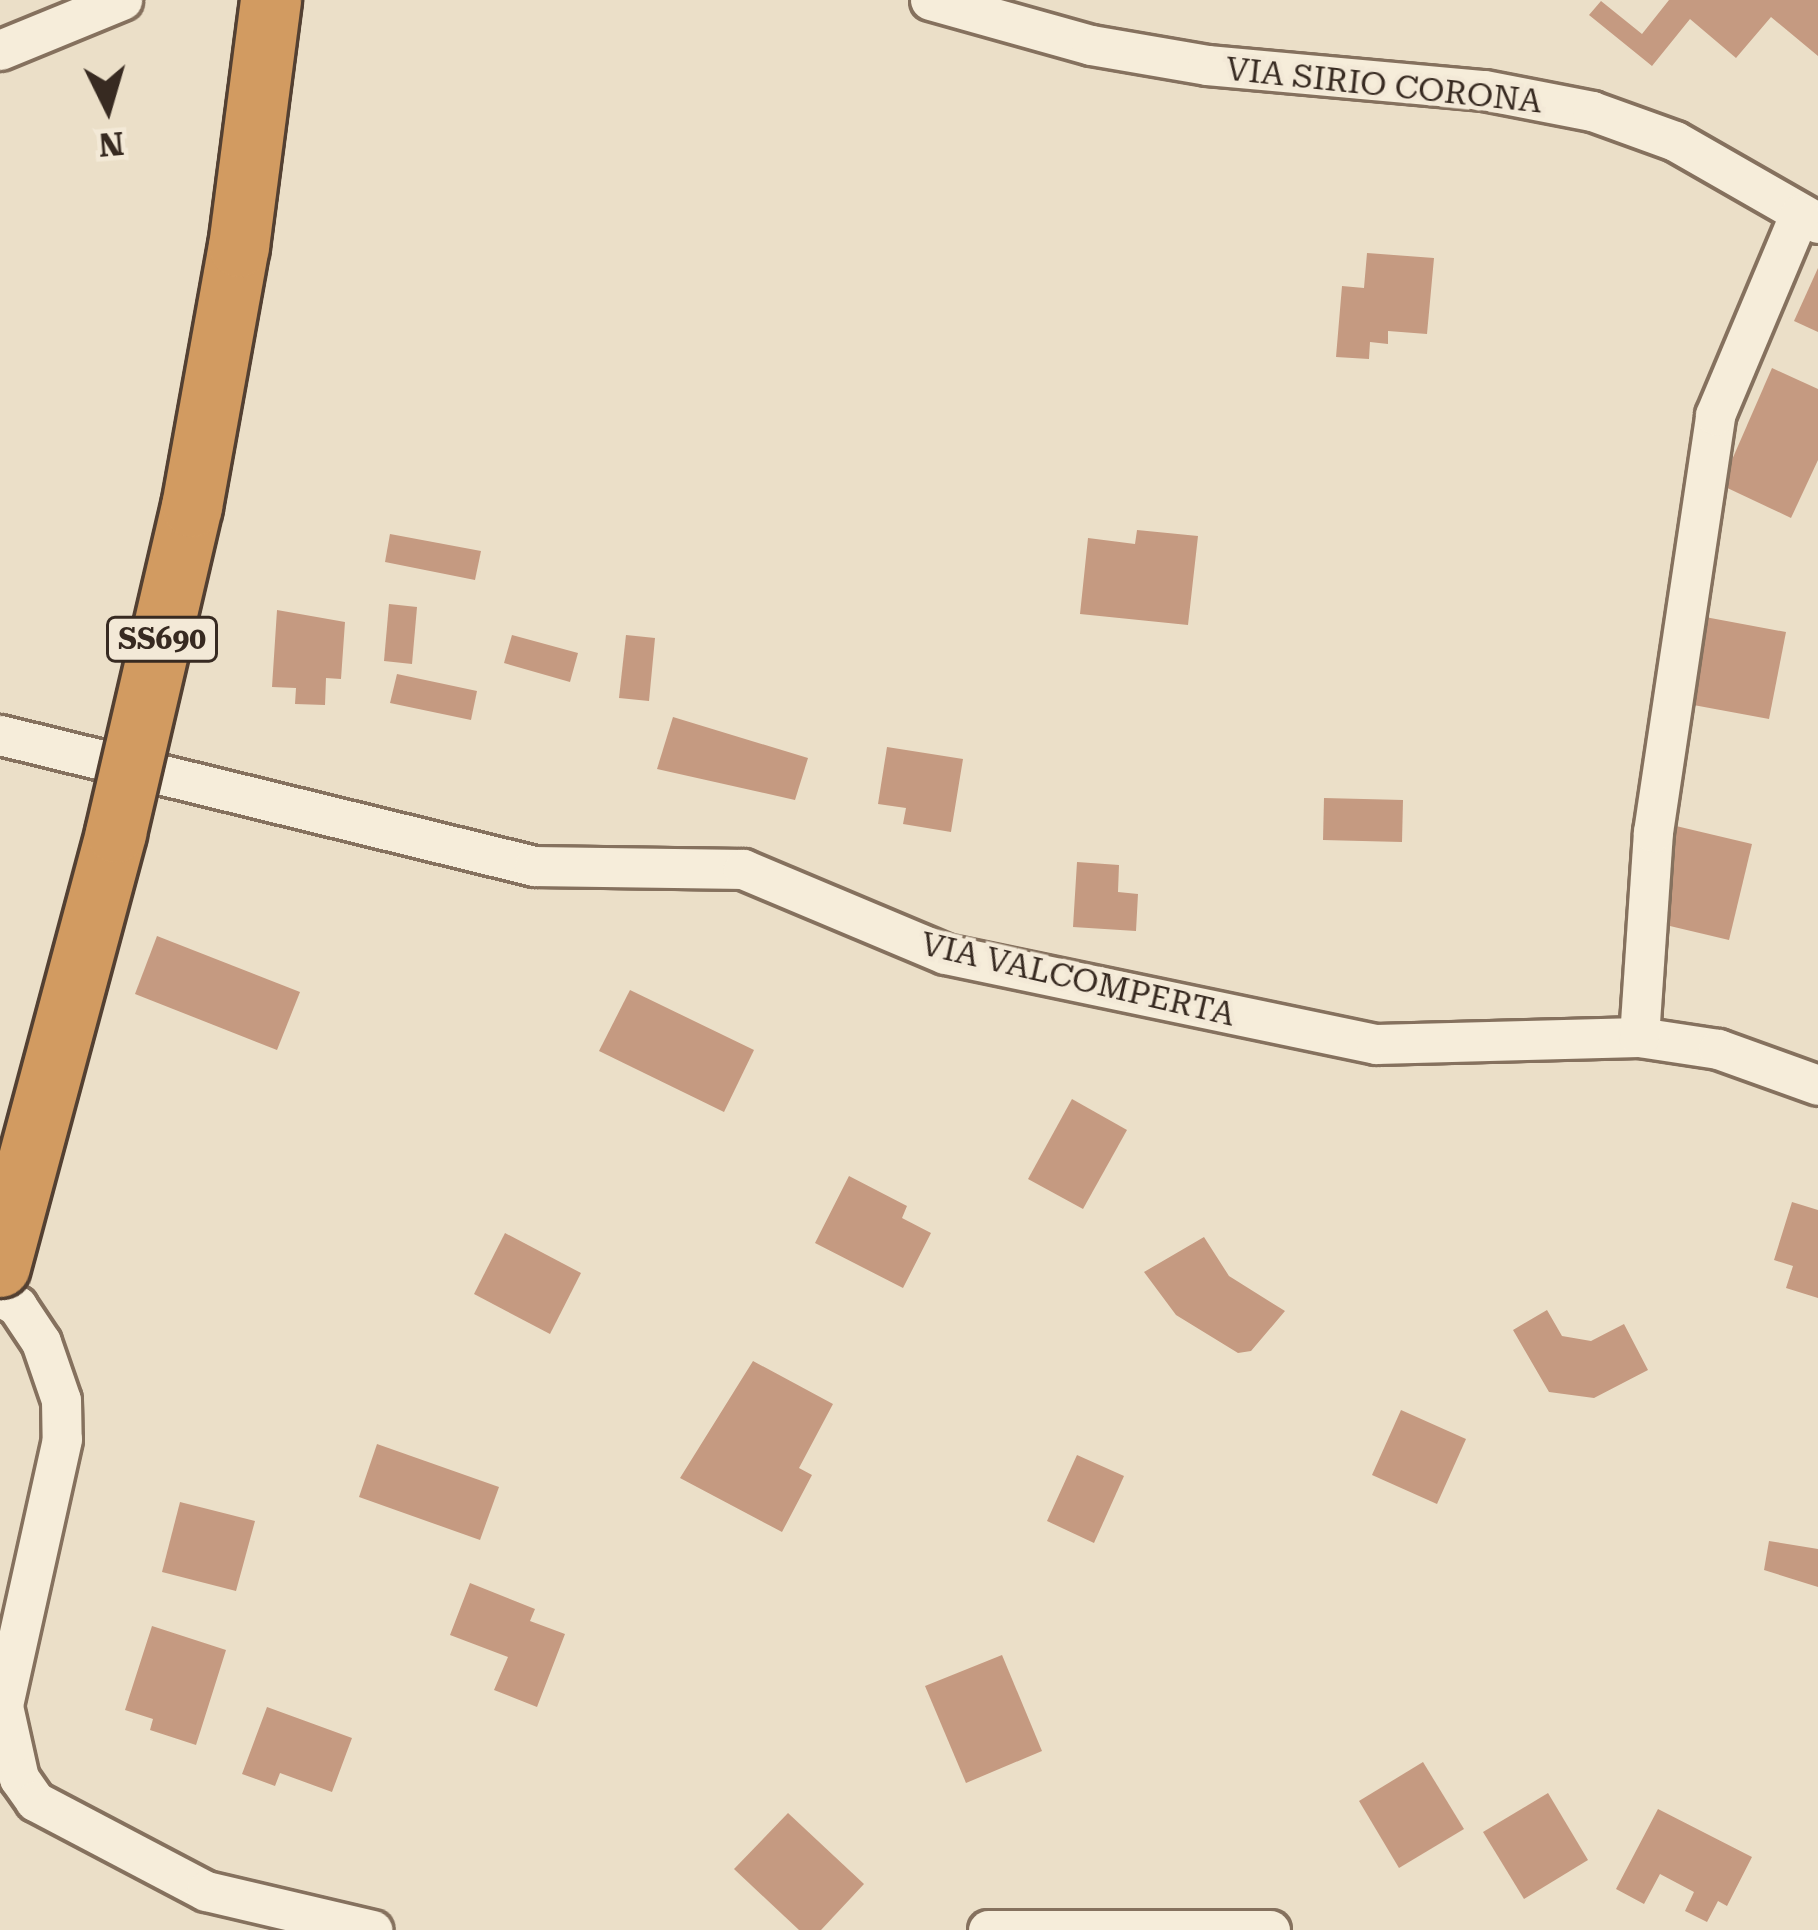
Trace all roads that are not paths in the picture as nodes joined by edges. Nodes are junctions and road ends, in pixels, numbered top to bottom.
1 (122, 0) edge
2 (271, 0) edge
3 (930, 0) edge
4 (0, 50) edge
5 (1809, 219) edge
6 (0, 736) edge
7 (1639, 1037) junction
8 (1818, 1085) edge
9 (0, 1267) edge
10 (0, 1296) edge
11 (372, 1930) edge
12 (988, 1930) edge
13 (1270, 1930) edge

1 - 4 street
2 - 9 highway, SS690, bridge
3 - 5 street, VIA SIRIO CORONA
5 - 7 street
6 - 7 street, VIA VALCOMPERTA
7 - 8 street, VIA VALCOMPERTA
10 - 11 street
12 - 13 street

